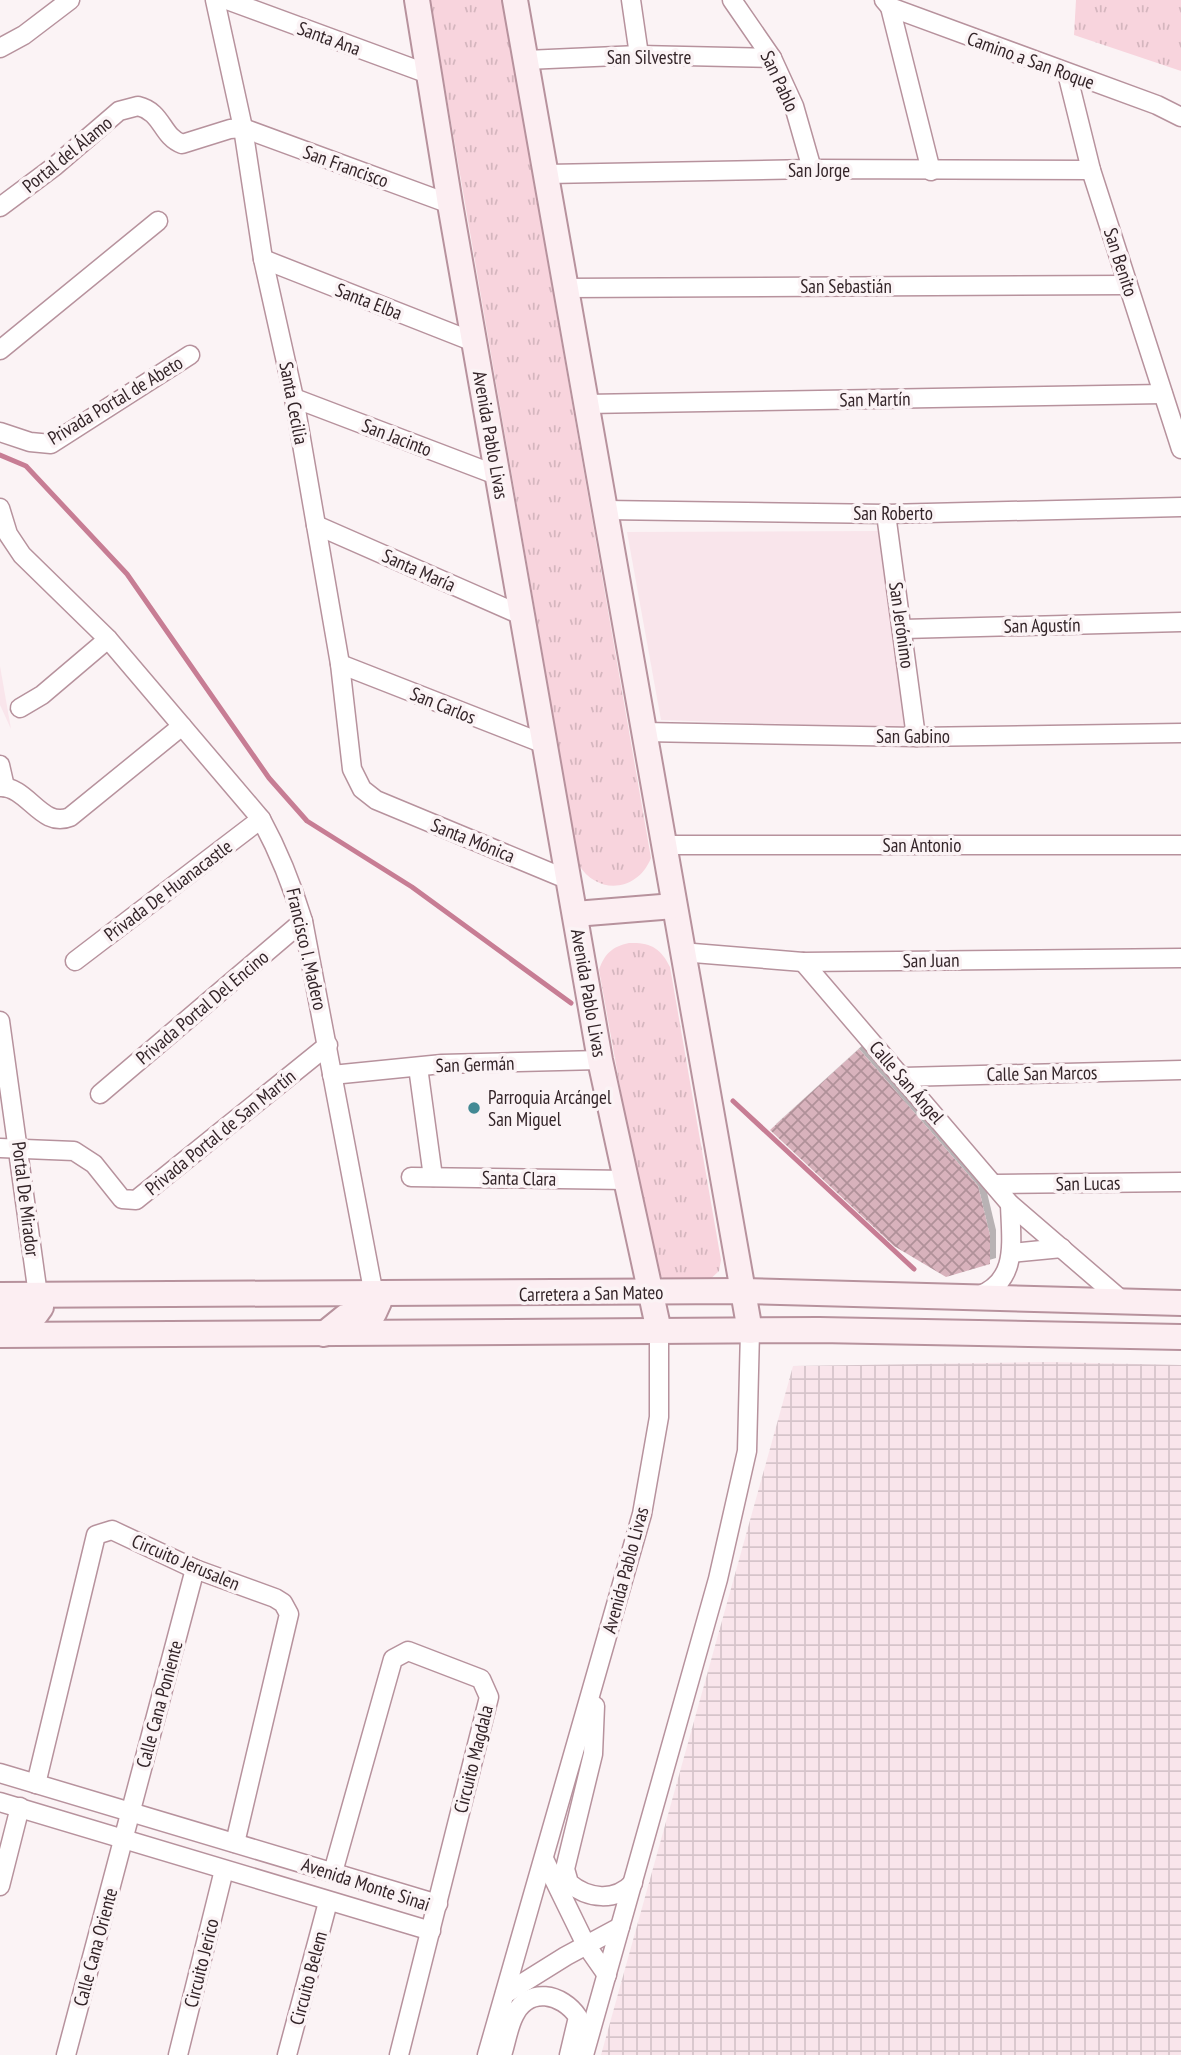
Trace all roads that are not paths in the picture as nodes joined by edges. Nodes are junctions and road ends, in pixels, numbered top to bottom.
1 (70, 0) edge
2 (215, 0) edge
3 (227, 0) edge
4 (418, 0) edge
5 (514, 0) edge
6 (631, 0) edge
7 (732, 0) edge
8 (887, 4) edge
9 (0, 48) edge
10 (639, 55) junction
11 (772, 58) junction
12 (526, 60) junction
13 (1066, 73) junction
14 (431, 75) junction
15 (1181, 117) edge
16 (243, 128) junction
17 (812, 169) junction
18 (1091, 170) junction
19 (931, 171) junction
20 (547, 174) junction
21 (450, 204) junction
22 (0, 207) edge
23 (158, 221) dead end
24 (263, 259) junction
25 (1128, 285) junction
26 (565, 288) junction
27 (474, 342) junction
28 (0, 350) edge
29 (190, 355) dead end
30 (1163, 394) junction
31 (295, 398) junction
32 (586, 404) junction
33 (0, 432) edge
34 (1181, 449) edge
35 (499, 477) junction
36 (0, 508) edge
37 (1181, 508) edge
38 (605, 510) junction
39 (886, 514) junction
40 (316, 525) junction
41 (522, 615) junction
42 (1181, 622) edge
43 (903, 629) junction
44 (108, 639) junction
45 (340, 664) junction
46 (20, 708) dead end
47 (182, 726) junction
48 (645, 732) junction
49 (1181, 733) edge
50 (916, 737) junction
51 (547, 745) junction
52 (0, 765) edge
53 (3, 787) edge
54 (376, 800) joint
55 (261, 819) junction
56 (664, 845) junction
57 (1181, 845) edge
58 (571, 881) junction
59 (674, 906) junction
60 (575, 914) junction
61 (303, 921) junction
62 (681, 952) junction
63 (1181, 958) edge
64 (75, 961) dead end
65 (803, 962) junction
66 (0, 1021) edge
67 (328, 1045) junction
68 (600, 1060) junction
69 (418, 1067) junction
70 (1181, 1070) edge
71 (332, 1075) junction
72 (903, 1077) junction
73 (100, 1094) dead end
74 (20, 1148) junction
75 (0, 1149) edge
76 (411, 1177) dead end
77 (433, 1177) junction
78 (627, 1180) junction
79 (1181, 1182) edge
80 (996, 1184) junction
81 (1010, 1204) junction
82 (1062, 1248) junction
83 (1011, 1253) junction
84 (742, 1291) junction
85 (651, 1292) junction
86 (38, 1294) junction
87 (0, 1295) edge
88 (374, 1295) junction
89 (972, 1298) junction
90 (1125, 1303) junction
91 (1181, 1303) edge
92 (0, 1322) edge
93 (659, 1331) junction
94 (750, 1331) junction
95 (324, 1334) junction
96 (0, 1335) edge
97 (1181, 1337) edge
98 (195, 1569) junction
99 (596, 1678) junction
100 (0, 1773) edge
101 (36, 1784) junction
102 (0, 1801) edge
103 (20, 1807) junction
104 (130, 1810) junction
105 (124, 1839) junction
106 (235, 1843) junction
107 (544, 1859) junction
108 (224, 1870) junction
109 (333, 1872) junction
110 (633, 1883) junction
111 (0, 1886) edge
112 (328, 1902) junction
113 (438, 1904) junction
114 (620, 1927) junction
115 (431, 1931) junction
116 (586, 1945) junction
117 (607, 1975) junction
118 (505, 1994) junction
119 (66, 2055) edge
120 (178, 2055) edge
121 (287, 2055) edge
122 (399, 2055) edge
123 (487, 2055) edge
124 (502, 2055) edge
125 (569, 2055) edge
126 (584, 2055) edge

1 - 9 street
2 - 16 street, Santa Cecilia
3 - 14 street, Santa Ana
4 - 14 street, Avenida Pablo Livas
5 - 12 street
6 - 10 street
7 - 11 street, San Pablo
8 - 13 street, Camino a San Roque
8 - 19 street
10 - 11 street, San Silvestre
10 - 12 street, San Silvestre
11 - 17 street, San Pablo
12 - 20 street
13 - 15 street, Camino a San Roque
13 - 18 street, San Benito
14 - 21 street, Avenida Pablo Livas
16 - 21 street, San Francisco
16 - 22 street, Portal del Álamo
16 - 24 street, Santa Cecilia
17 - 19 street, San Jorge
17 - 20 street, San Jorge
18 - 19 street, San Jorge
18 - 25 street, San Benito
20 - 26 street
21 - 27 street, Avenida Pablo Livas
23 - 28 street
24 - 27 street, Santa Elba
24 - 31 street, Santa Cecilia
25 - 26 street, San Sebastián
25 - 30 street, San Benito
26 - 32 street
27 - 35 street, Avenida Pablo Livas
29 - 33 street, Privada Portal de Abeto
30 - 32 street, San Martín
30 - 34 street, San Benito
31 - 35 street, San Jacinto
31 - 40 street, Santa Cecilia
32 - 38 street
35 - 41 street, Avenida Pablo Livas
36 - 44 street, Francisco I. Madero
37 - 39 street, San Roberto
38 - 39 street, San Roberto
38 - 48 street
39 - 43 street, San Jerónimo
40 - 41 street, Santa María
40 - 45 street, Santa Cecilia
41 - 51 street, Avenida Pablo Livas
42 - 43 street, San Agustín
43 - 50 street, San Jerónimo
44 - 46 street
44 - 47 street, Francisco I. Madero
45 - 51 street, San Carlos
45 - 54 street, Santa Cecilia
47 - 53 street
47 - 55 street, Francisco I. Madero
48 - 50 street, San Gabino
48 - 56 street
49 - 50 street, San Gabino
51 - 58 street, Avenida Pablo Livas
52 - 53 street
54 - 58 street, Santa Mónica
55 - 61 street, Francisco I. Madero
55 - 64 street, Privada De Huanacastle
56 - 57 street, San Antonio
56 - 59 street
58 - 60 street, Avenida Pablo Livas
59 - 60 street
59 - 62 street
60 - 68 street, Avenida Pablo Livas
61 - 67 street, Francisco I. Madero
61 - 73 street, Privada Portal Del Encino
62 - 65 street, San Juan
62 - 84 street
63 - 65 street, San Juan
65 - 72 street, Calle San Ángel
66 - 74 street, Portal De Mirador
67 - 71 street, Francisco I. Madero
67 - 74 street, Privada Portal de San Martín
68 - 69 street, San Germán
68 - 78 street, Avenida Pablo Livas
69 - 71 street
69 - 77 street, San Germán
70 - 72 street, Calle San Marcos
71 - 88 street, Francisco I. Madero
72 - 80 street, Calle San Ángel
74 - 75 street, Privada Portal de San Martín
74 - 86 street, Portal De Mirador
76 - 77 street, Santa Clara
77 - 78 street, Santa Clara
78 - 85 street, Avenida Pablo Livas
79 - 80 street, San Lucas
80 - 81 street, Calle San Ángel
81 - 82 street, Calle San Ángel
81 - 83 street
82 - 83 street
82 - 90 street, Calle San Ángel
83 - 89 street
84 - 85 street, Carretera a San Mateo
84 - 89 street, Carretera a San Mateo
84 - 94 street
85 - 88 street, Carretera a San Mateo
85 - 93 street, Avenida Pablo Livas
86 - 87 street, Carretera a San Mateo
86 - 88 street, Carretera a San Mateo
86 - 92 street
88 - 95 street
89 - 90 street, Carretera a San Mateo
90 - 91 street, Carretera a San Mateo
93 - 94 street, Carretera a San Mateo
93 - 95 street, Carretera a San Mateo
93 - 99 street, Avenida Pablo Livas
94 - 97 street, Carretera a San Mateo
94 - 110 street
95 - 96 street, Carretera a San Mateo
98 - 101 street, Circuito Jerusalen
98 - 104 street, Calle Cana Poniente
98 - 106 street, Circuito Jerusalen
99 - 107 street, Avenida Pablo Livas
99 - 110 street
100 - 101 street, Avenida Monte Sinai
101 - 104 street, Avenida Monte Sinai
102 - 103 street, Avenida Monte Sinai
103 - 105 street, Avenida Monte Sinai
103 - 111 street
104 - 105 street, Calle Cana Poniente
104 - 106 street, Avenida Monte Sinai
105 - 108 street, Avenida Monte Sinai
105 - 119 street, Calle Cana Oriente
106 - 109 street, Avenida Monte Sinai
107 - 116 street
107 - 118 street, Avenida Pablo Livas
108 - 112 street, Avenida Monte Sinai
108 - 120 street, Circuito Jerico
109 - 113 street, Avenida Monte Sinai
109 - 113 street, Circuito Magdala
110 - 114 street
112 - 115 street, Avenida Monte Sinai
112 - 121 street, Circuito Belem
113 - 115 street, Avenida Monte Sinai
114 - 116 street
114 - 117 street
115 - 122 street
116 - 117 street
116 - 118 street
117 - 126 street
118 - 123 street, Avenida Pablo Livas
124 - 125 street

